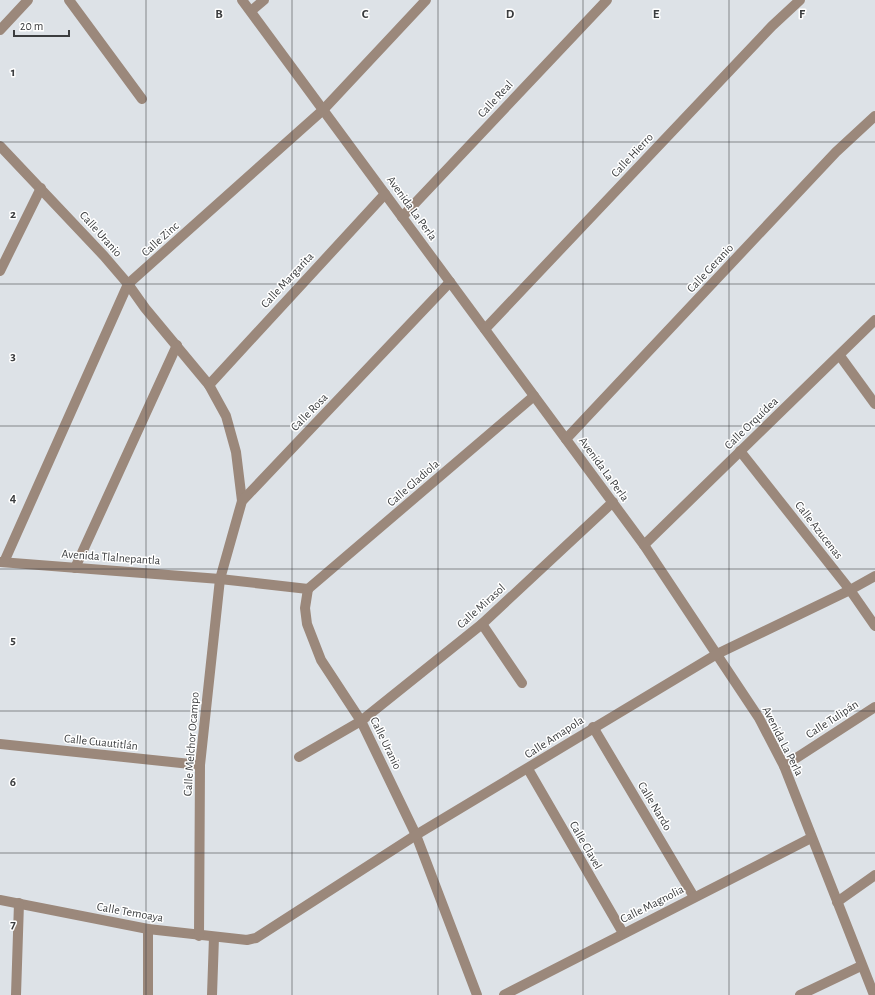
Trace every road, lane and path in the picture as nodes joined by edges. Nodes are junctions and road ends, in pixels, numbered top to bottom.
1 (28, 0) edge
2 (69, 0) edge
3 (242, 0) edge
4 (264, 0) edge
5 (426, 0) edge
6 (607, 0) edge
7 (800, 0) edge
8 (251, 11) junction
9 (0, 30) edge
10 (142, 99) dead end
11 (323, 110) junction
12 (875, 116) edge
13 (0, 146) edge
14 (41, 188) junction
15 (385, 194) junction
16 (402, 217) junction
17 (0, 271) edge
18 (450, 282) junction
19 (128, 284) junction
20 (875, 320) edge
21 (485, 329) junction
22 (177, 345) junction
23 (840, 356) junction
24 (209, 384) junction
25 (534, 396) junction
26 (875, 404) edge
27 (566, 439) junction
28 (740, 451) junction
29 (242, 501) junction
30 (613, 502) junction
31 (644, 545) junction
32 (2, 562) edge
33 (74, 568) junction
34 (875, 576) edge
35 (220, 579) junction
36 (308, 589) junction
37 (850, 590) junction
38 (482, 624) junction
39 (875, 626) edge
40 (717, 654) junction
41 (522, 683) dead end
42 (875, 707) edge
43 (361, 721) junction
44 (593, 727) junction
45 (0, 744) edge
46 (299, 757) dead end
47 (200, 765) junction
48 (784, 766) junction
49 (528, 769) junction
50 (416, 835) junction
51 (812, 838) junction
52 (875, 875) edge
53 (694, 897) junction
54 (0, 900) edge
55 (837, 902) junction
56 (19, 903) junction
57 (148, 929) junction
58 (623, 933) junction
59 (199, 936) junction
60 (214, 937) junction
61 (256, 938) joint
62 (861, 966) junction
63 (16, 995) edge
64 (148, 995) edge
65 (212, 995) edge
66 (477, 995) edge
67 (504, 995) edge
68 (800, 995) edge
69 (874, 995) edge

1 - 9 street
2 - 10 street
3 - 8 street, Avenida La Perla
4 - 8 street
5 - 11 street, Calle Zinc
6 - 16 street, Calle Real
7 - 21 street, Calle Hierro
8 - 11 street, Avenida La Perla
11 - 15 street, Avenida La Perla
11 - 19 street, Calle Zinc
12 - 27 street, Calle Geranio
13 - 14 street, Calle Uranio
14 - 17 street
14 - 19 street, Calle Uranio
15 - 16 street, Avenida La Perla
15 - 24 street, Calle Margarita
16 - 18 street, Avenida La Perla
18 - 21 street, Avenida La Perla
18 - 29 street, Calle Rosa
19 - 22 street, Calle Uranio
19 - 32 street, Calle Zinc
20 - 23 street, Calle Orquídea
21 - 25 street, Avenida La Perla
22 - 24 street, Calle Uranio
22 - 33 street
23 - 26 street
23 - 28 street, Calle Orquídea
24 - 29 street, Calle Uranio
25 - 27 street, Avenida La Perla
25 - 36 street, Calle Gladiola
27 - 30 street, Avenida La Perla
28 - 31 street, Calle Orquídea
28 - 37 street, Calle Azucenas
29 - 35 street, Calle Rosa
30 - 31 street, Avenida La Perla
30 - 38 street, Calle Mirasol
31 - 40 street, Avenida La Perla
32 - 33 street, Avenida Tlalnepantla
33 - 35 street, Avenida Tlalnepantla
34 - 37 street, Calle Amapola
35 - 36 street
35 - 47 street, Calle Melchor Ocampo
36 - 43 street, Calle Uranio
37 - 39 street, Calle Azucenas
37 - 40 street, Calle Amapola
38 - 41 street
38 - 43 street, Calle Mirasol
40 - 44 street, Calle Amapola
40 - 48 street, Avenida La Perla
42 - 48 street, Calle Tulipán
43 - 46 street, Calle Mirasol
43 - 50 street, Calle Uranio
44 - 49 street, Calle Amapola
44 - 53 street, Calle Nardo
45 - 47 street, Calle Cuautitlán
47 - 59 street, Calle Melchor Ocampo
48 - 51 street, Avenida La Perla
49 - 50 street, Calle Amapola
49 - 58 street, Calle Clavel
50 - 61 street, Calle Amapola
50 - 66 street, Calle Uranio
51 - 53 street, Calle Magnolia
51 - 55 street, Avenida La Perla
52 - 55 street
53 - 58 street, Calle Magnolia
54 - 56 street, Calle Temoaya
55 - 62 street, Avenida La Perla
56 - 57 street, Calle Temoaya
56 - 63 street
57 - 59 street, Calle Temoaya
57 - 64 street
58 - 67 street, Calle Magnolia
59 - 60 street, Calle Temoaya
60 - 61 street, Calle Temoaya
60 - 65 street
62 - 68 street
62 - 69 street, Avenida La Perla

